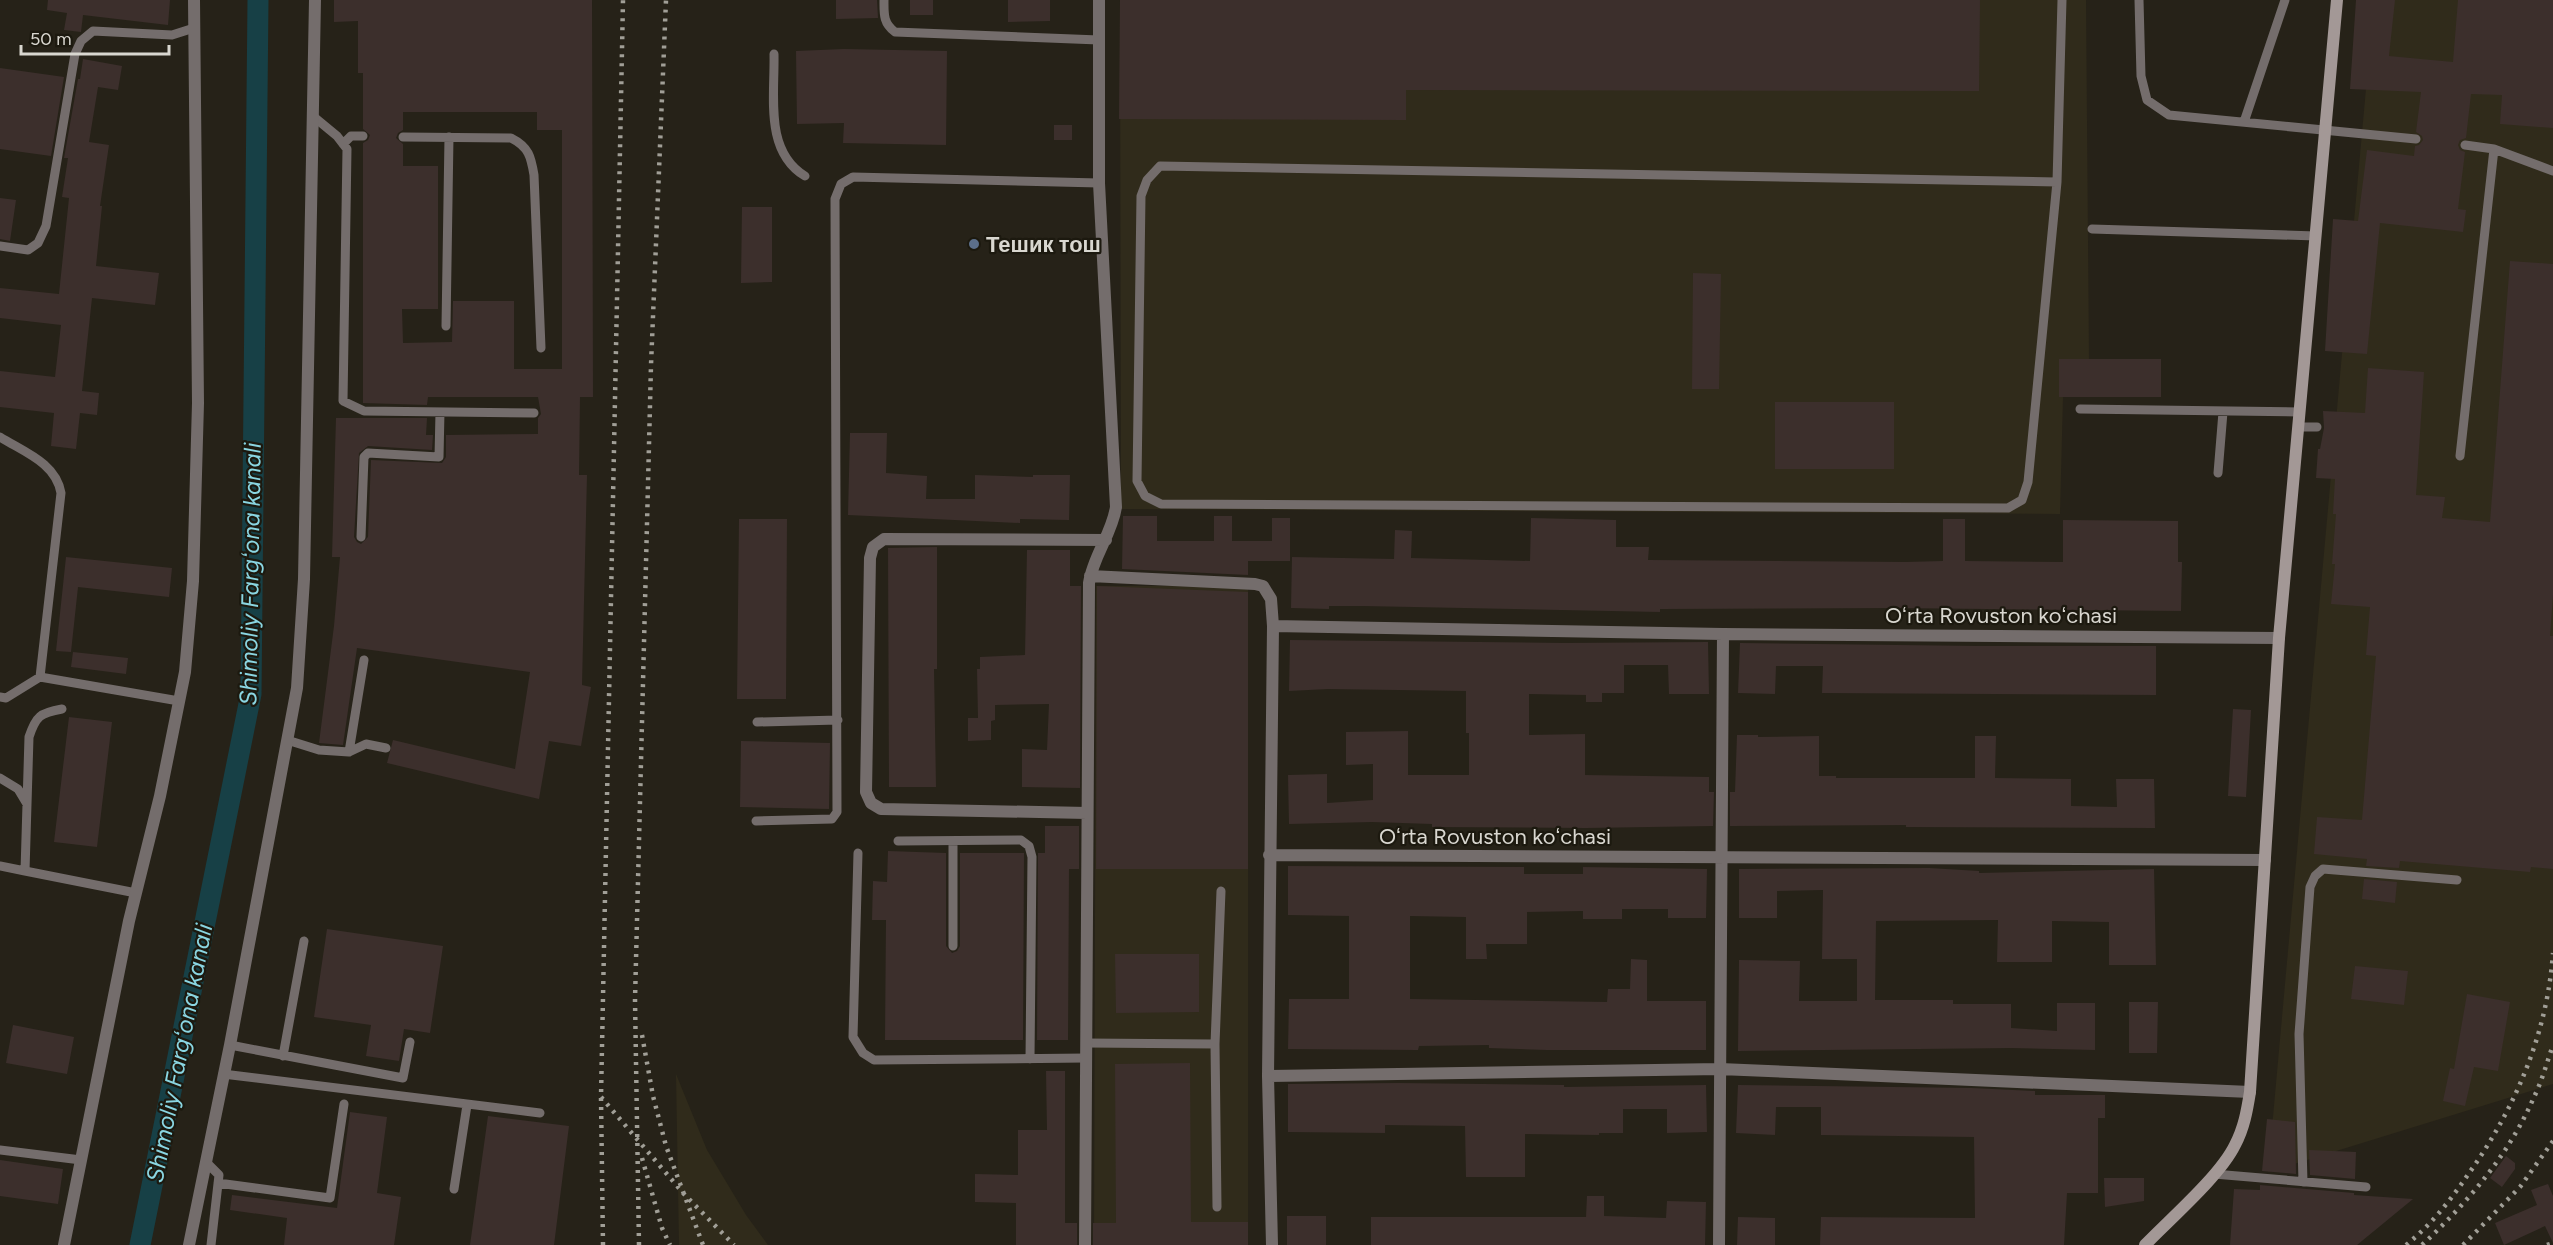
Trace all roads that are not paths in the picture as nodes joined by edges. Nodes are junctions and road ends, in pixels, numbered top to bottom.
1 (194, 0) edge
2 (315, 0) edge
3 (884, 0) edge
4 (1099, 0) edge
5 (2062, 0) edge
6 (2139, 0) edge
7 (2285, 0) edge
8 (2337, 0) edge
9 (194, 28) junction
10 (1099, 40) junction
11 (774, 54) dead end
12 (314, 117) junction
13 (2244, 122) junction
14 (2324, 130) junction
15 (363, 136) dead end
16 (403, 136) dead end
17 (449, 137) junction
18 (2416, 140) dead end
19 (343, 144) junction
20 (2465, 145) dead end
21 (2494, 149) junction
22 (2553, 171) edge
23 (805, 176) dead end
24 (2057, 182) junction
25 (1099, 183) junction
26 (2092, 229) dead end
27 (2316, 236) junction
28 (0, 246) edge
29 (446, 326) dead end
30 (541, 348) dead end
31 (2080, 409) dead end
32 (440, 412) junction
33 (2223, 412) junction
34 (2300, 412) junction
35 (534, 413) dead end
36 (2299, 427) junction
37 (2317, 428) dead end
38 (0, 437) edge
39 (2460, 456) dead end
40 (2218, 473) dead end
41 (362, 537) dead end
42 (1106, 540) junction
43 (1090, 576) junction
44 (1273, 626) junction
45 (1723, 634) junction
46 (2279, 638) junction
47 (364, 660) dead end
48 (40, 677) junction
49 (0, 697) edge
50 (179, 701) junction
51 (62, 709) dead end
52 (838, 720) junction
53 (757, 722) dead end
54 (287, 740) junction
55 (386, 748) dead end
56 (349, 752) junction
57 (0, 778) edge
58 (27, 804) junction
59 (1087, 813) junction
60 (756, 821) dead end
61 (953, 841) junction
62 (898, 842) dead end
63 (858, 853) dead end
64 (1269, 855) junction
65 (1722, 857) junction
66 (2265, 861) junction
67 (0, 866) edge
68 (25, 871) junction
69 (2457, 880) dead end
70 (1221, 891) dead end
71 (136, 892) junction
72 (304, 941) dead end
73 (952, 946) dead end
74 (410, 1042) dead end
75 (1086, 1043) junction
76 (1215, 1044) junction
77 (230, 1045) junction
78 (283, 1056) junction
79 (1086, 1058) junction
80 (1030, 1059) junction
81 (1720, 1069) junction
82 (222, 1074) junction
83 (1268, 1076) junction
84 (2250, 1092) junction
85 (344, 1104) dead end
86 (467, 1105) junction
87 (540, 1113) dead end
88 (0, 1150) edge
89 (81, 1160) junction
90 (206, 1162) junction
91 (2214, 1174) junction
92 (2303, 1182) junction
93 (218, 1183) junction
94 (2366, 1187) dead end
95 (454, 1189) dead end
96 (1217, 1207) dead end
97 (63, 1245) edge
98 (189, 1245) edge
99 (211, 1245) edge
100 (1085, 1245) edge
101 (1272, 1245) edge
102 (1719, 1245) edge
103 (2145, 1245) edge

1 - 9 street
2 - 12 street
3 - 10 lane
4 - 10 street
5 - 24 lane
6 - 13 lane
7 - 13 lane
8 - 14 street
9 - 28 lane
9 - 50 street
10 - 25 street
11 - 23 lane
12 - 19 lane
12 - 54 street
13 - 14 lane
14 - 18 lane
14 - 27 street
15 - 19 lane
16 - 17 lane
17 - 29 lane
17 - 30 lane
19 - 32 lane
20 - 21 lane
21 - 22 lane
21 - 39 lane
24 - 24 lane
25 - 42 street
25 - 52 lane
26 - 27 lane
27 - 34 street
31 - 33 lane
32 - 35 lane
32 - 41 lane
33 - 34 lane
33 - 40 lane
34 - 36 street
36 - 37 lane
36 - 46 street
38 - 48 lane
42 - 43 street
42 - 59 street
43 - 44 street
43 - 59 street
44 - 45 street, Oʻrta Rovuston koʻchasi
44 - 64 street
45 - 46 street, Oʻrta Rovuston koʻchasi
45 - 65 street
46 - 66 street
47 - 56 lane
48 - 49 lane
48 - 50 lane
50 - 71 street
51 - 58 lane
52 - 53 lane
52 - 60 lane
54 - 56 lane
54 - 77 street
55 - 56 lane
57 - 58 lane
58 - 68 lane
59 - 75 street
61 - 62 lane
61 - 73 lane
61 - 80 lane
63 - 80 lane
64 - 65 street, Oʻrta Rovuston koʻchasi
64 - 83 street
65 - 66 street, Oʻrta Rovuston koʻchasi
65 - 81 street
66 - 84 street
67 - 68 lane
68 - 71 lane
69 - 92 lane
70 - 76 lane
71 - 89 street
72 - 78 lane
74 - 78 lane
75 - 76 lane
75 - 79 street
76 - 96 lane
77 - 78 lane
77 - 82 street
79 - 80 lane
79 - 100 street
81 - 83 street
81 - 84 street
81 - 102 street
82 - 86 lane
82 - 90 street
83 - 101 street
84 - 91 street
85 - 93 lane
86 - 87 lane
86 - 95 lane
88 - 89 lane
89 - 97 street
90 - 93 lane
90 - 98 street
91 - 92 lane
91 - 103 street
92 - 94 lane
93 - 99 lane

